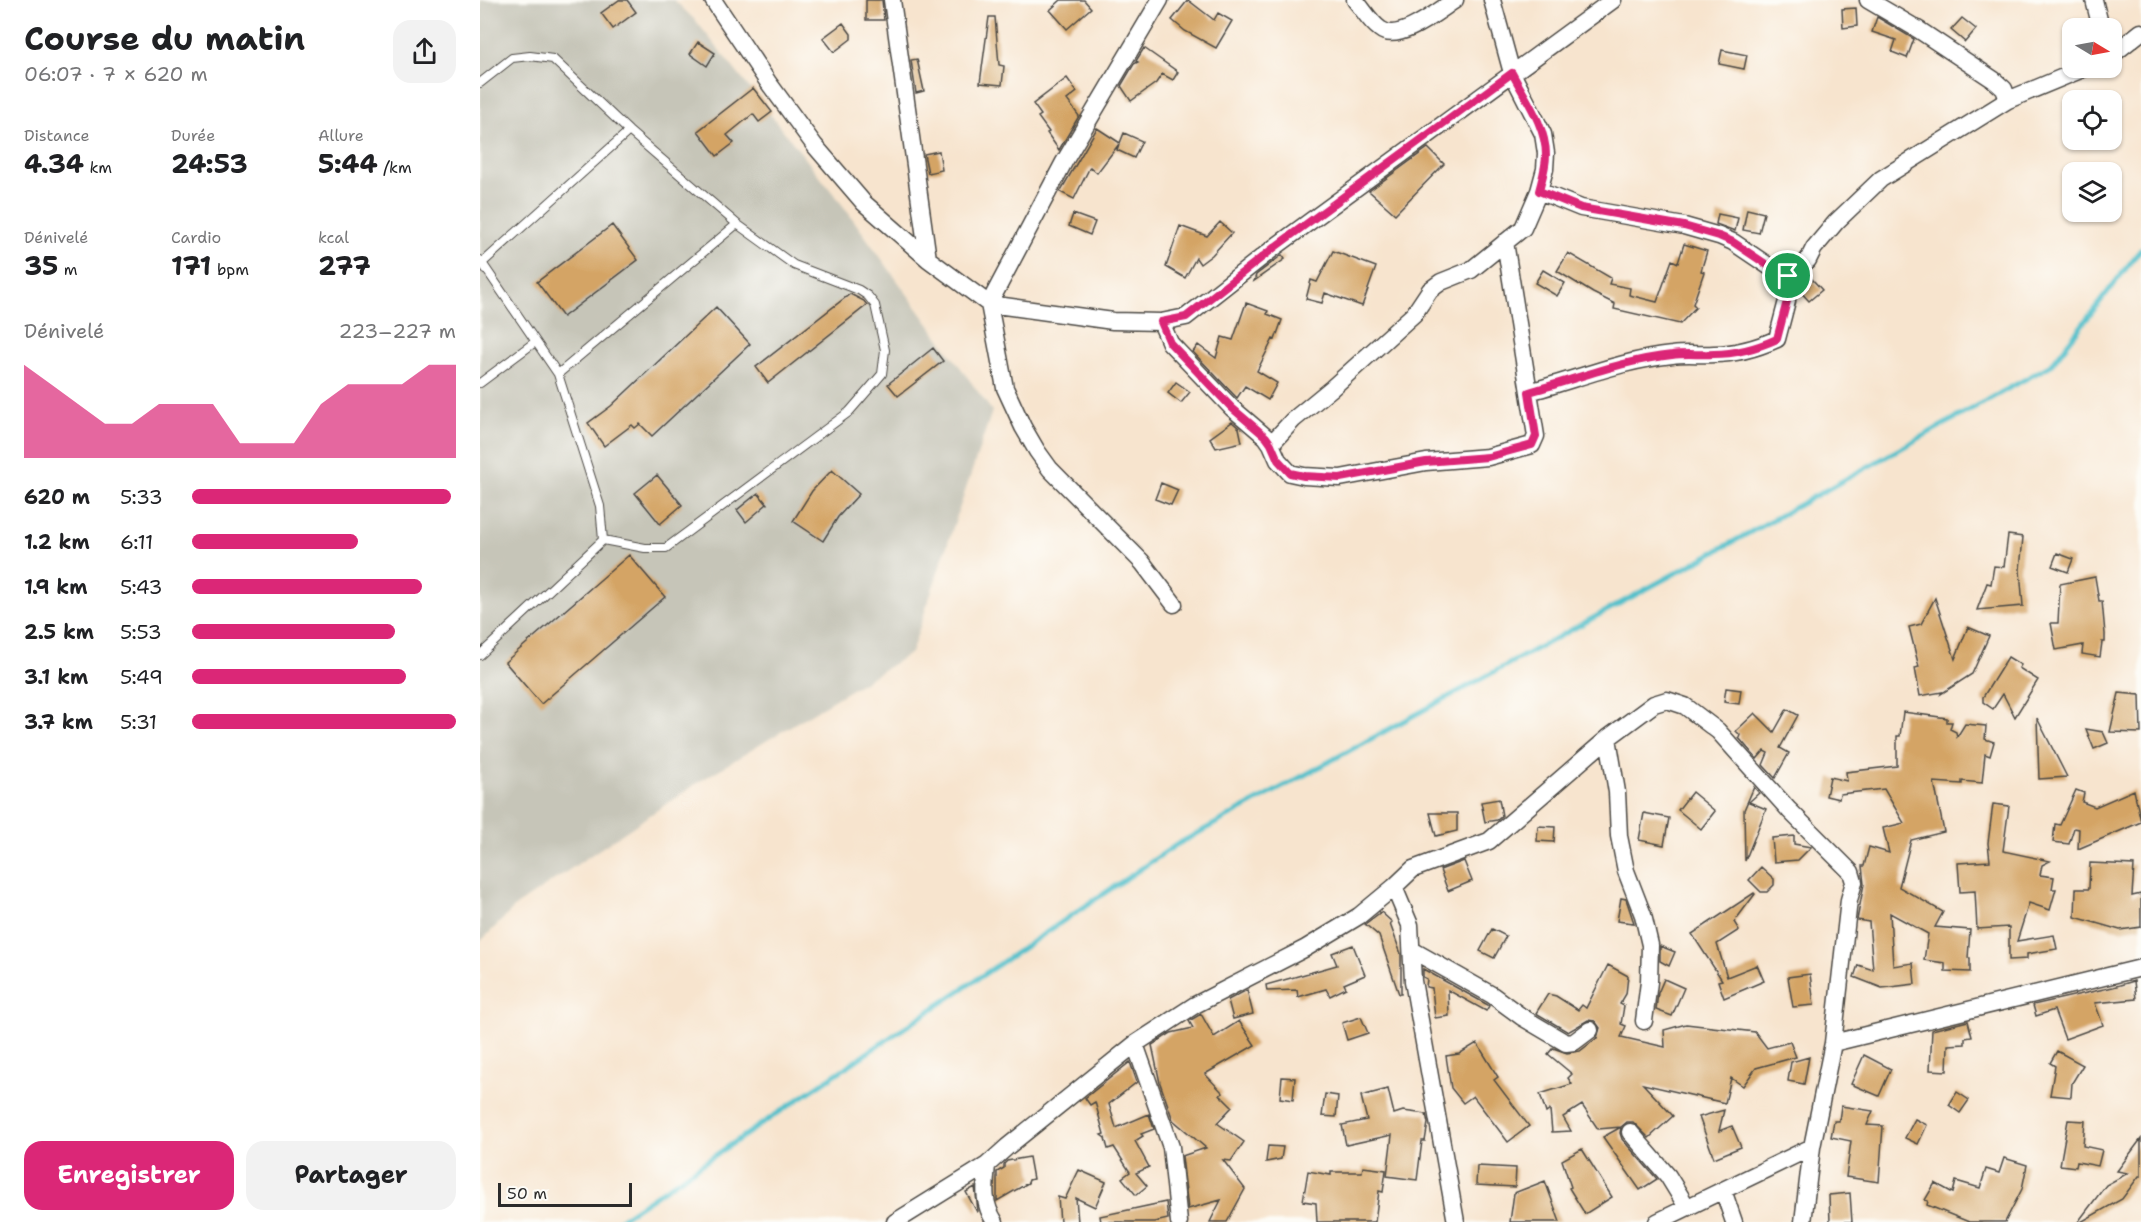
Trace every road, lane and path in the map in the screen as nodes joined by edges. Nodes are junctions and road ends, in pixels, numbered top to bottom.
1 (713, 0) edge
2 (892, 0) edge
3 (1160, 0) edge
4 (1355, 0) edge
5 (1455, 0) edge
6 (1492, 0) edge
7 (1613, 0) edge
8 (1868, 0) edge
9 (2094, 0) edge
10 (2099, 18) edge
11 (2141, 32) edge
12 (2122, 47) edge
13 (1512, 73) junction
14 (2062, 78) edge
15 (480, 83) edge
16 (2008, 100) junction
17 (629, 131) junction
18 (1539, 191) junction
19 (737, 224) junction
20 (1505, 242) junction
21 (928, 259) junction
22 (481, 263) edge
23 (1788, 276) junction
24 (989, 304) junction
25 (1161, 322) junction
26 (535, 342) junction
27 (558, 374) junction
28 (480, 383) edge
29 (1529, 392) junction
30 (1271, 444) junction
31 (603, 540) junction
32 (1174, 604) dead end
33 (480, 655) edge
34 (1608, 738) junction
35 (1394, 887) junction
36 (1412, 950) junction
37 (2141, 968) edge
38 (1644, 1021) dead end
39 (1590, 1030) dead end
40 (1833, 1043) junction
41 (1135, 1044) junction
42 (1630, 1132) dead end
43 (1812, 1147) junction
44 (987, 1165) junction
45 (1723, 1190) junction
46 (1687, 1207) junction
47 (895, 1222) edge
48 (995, 1222) edge
49 (1179, 1222) edge
50 (1456, 1222) edge
51 (1657, 1222) edge
52 (1734, 1222) edge
53 (1803, 1222) edge

1 - 21 street
2 - 21 street
3 - 24 street
4 - 5 street
6 - 13 street
7 - 13 street
8 - 16 street
9 - 10 street
11 - 12 street
13 - 18 street
13 - 25 street
14 - 16 street
15 - 17 lane
16 - 23 street
17 - 19 lane
17 - 22 lane
18 - 20 street
18 - 23 street
19 - 27 lane
19 - 31 lane
20 - 29 street
20 - 30 street
21 - 24 street
22 - 26 lane
23 - 29 street
24 - 25 street
24 - 32 street
25 - 30 street
26 - 27 lane
26 - 28 lane
27 - 31 lane
29 - 30 street
31 - 33 lane
34 - 35 street
34 - 38 street
34 - 40 street
35 - 36 street
35 - 41 street
36 - 39 street
36 - 50 street
37 - 40 street
40 - 43 street
41 - 44 street
41 - 49 street
42 - 46 street
43 - 45 street
43 - 53 street
44 - 47 street
44 - 48 street
45 - 46 street
45 - 52 street
46 - 51 street

